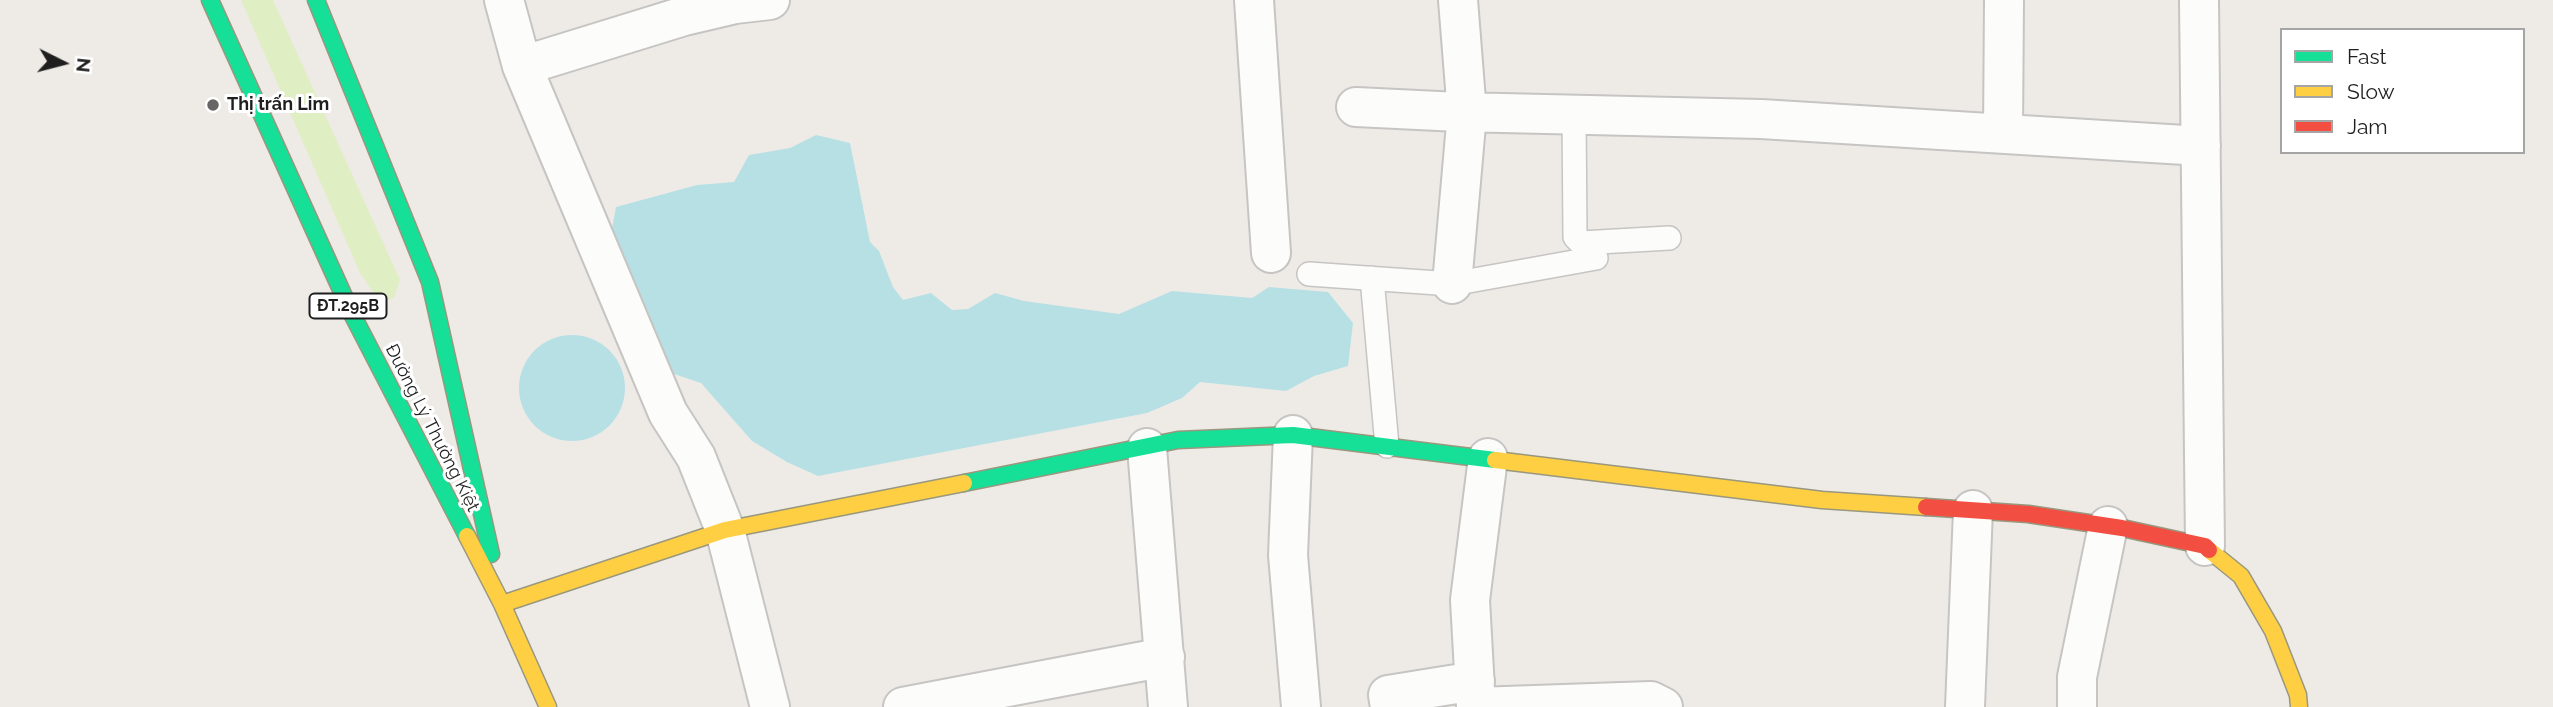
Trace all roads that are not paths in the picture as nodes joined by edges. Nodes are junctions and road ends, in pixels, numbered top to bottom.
1 (210, 0) edge
2 (316, 0) edge
3 (504, 0) edge
4 (770, 0) edge
5 (1255, 0) edge
6 (1458, 0) edge
7 (2004, 0) edge
8 (2199, 0) edge
9 (523, 66) junction
10 (1356, 107) dead end
11 (1467, 113) junction
12 (1574, 114) junction
13 (2003, 134) junction
14 (2201, 146) junction
15 (1669, 238) dead end
16 (1581, 243) junction
17 (1271, 253) dead end
18 (1309, 274) dead end
19 (1372, 278) junction
20 (1452, 284) junction
21 (1293, 435) junction
22 (1387, 446) junction
23 (1147, 447) junction
24 (1488, 458) junction
25 (1973, 510) junction
26 (2108, 526) junction
27 (725, 530) junction
28 (2206, 546) junction
29 (502, 604) junction
30 (1165, 657) junction
31 (1476, 698) edge
32 (548, 707) edge
33 (770, 707) edge
34 (903, 707) edge
35 (1168, 707) edge
36 (1301, 707) edge
37 (1390, 707) edge
38 (1663, 707) edge
39 (1965, 707) edge
40 (2077, 707) edge
41 (2299, 707) edge

1 - 29 street, Đường Lý Thường Kiệt / ĐT.295B
2 - 29 street, Đường Lý Thường Kiệt / ĐT.295B
3 - 9 street
4 - 9 street
5 - 17 street
6 - 11 street
7 - 13 street
8 - 14 street
9 - 27 street
10 - 11 street
11 - 12 street
11 - 20 street
12 - 13 street
12 - 16 lane
13 - 14 street
14 - 28 street
15 - 16 lane
16 - 20 lane
18 - 19 lane
19 - 20 lane
19 - 22 lane
21 - 22 street
21 - 23 street
21 - 36 street
22 - 24 street
23 - 27 street
23 - 30 street
24 - 25 street
24 - 31 street
25 - 26 street
25 - 39 street
26 - 28 street
26 - 40 street
27 - 29 street
27 - 33 street
28 - 41 street
29 - 32 street, Đường Lý Thường Kiệt / ĐT.295B
30 - 34 street
30 - 35 street
31 - 37 street
31 - 38 street

